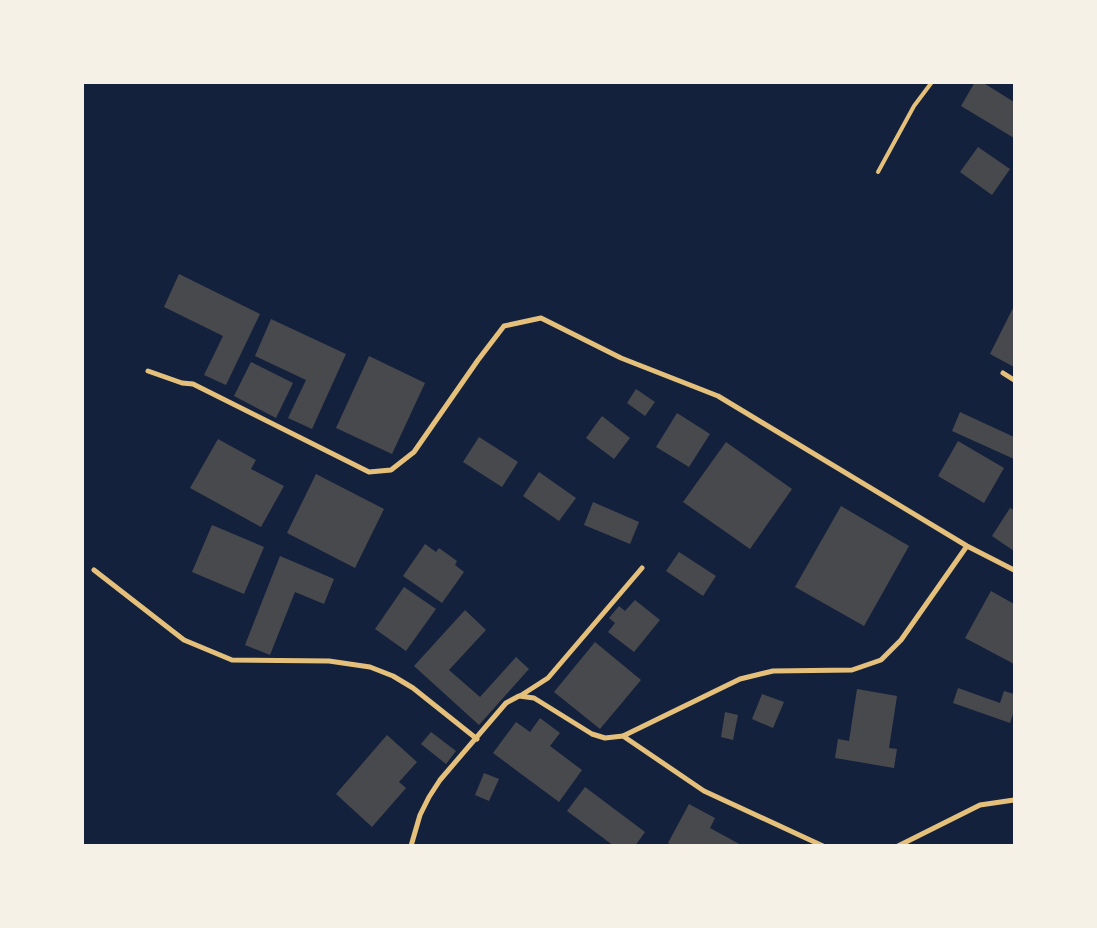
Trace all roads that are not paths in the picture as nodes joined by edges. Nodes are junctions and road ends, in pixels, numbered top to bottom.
1 (932, 82) edge
2 (878, 172) dead end
3 (148, 371) dead end
4 (1003, 373) dead end
5 (1014, 380) edge
6 (967, 546) junction
7 (642, 568) dead end
8 (94, 570) dead end
9 (1014, 570) edge
10 (519, 696) junction
11 (623, 736) junction
12 (477, 739) junction
13 (1014, 800) edge
14 (410, 846) edge
15 (823, 846) edge
16 (898, 846) edge

1 - 2 lane
3 - 6 street
4 - 5 street
6 - 9 street
6 - 11 street
7 - 10 street
8 - 12 street
10 - 11 street
10 - 12 street
11 - 15 street
12 - 14 street
13 - 16 street

